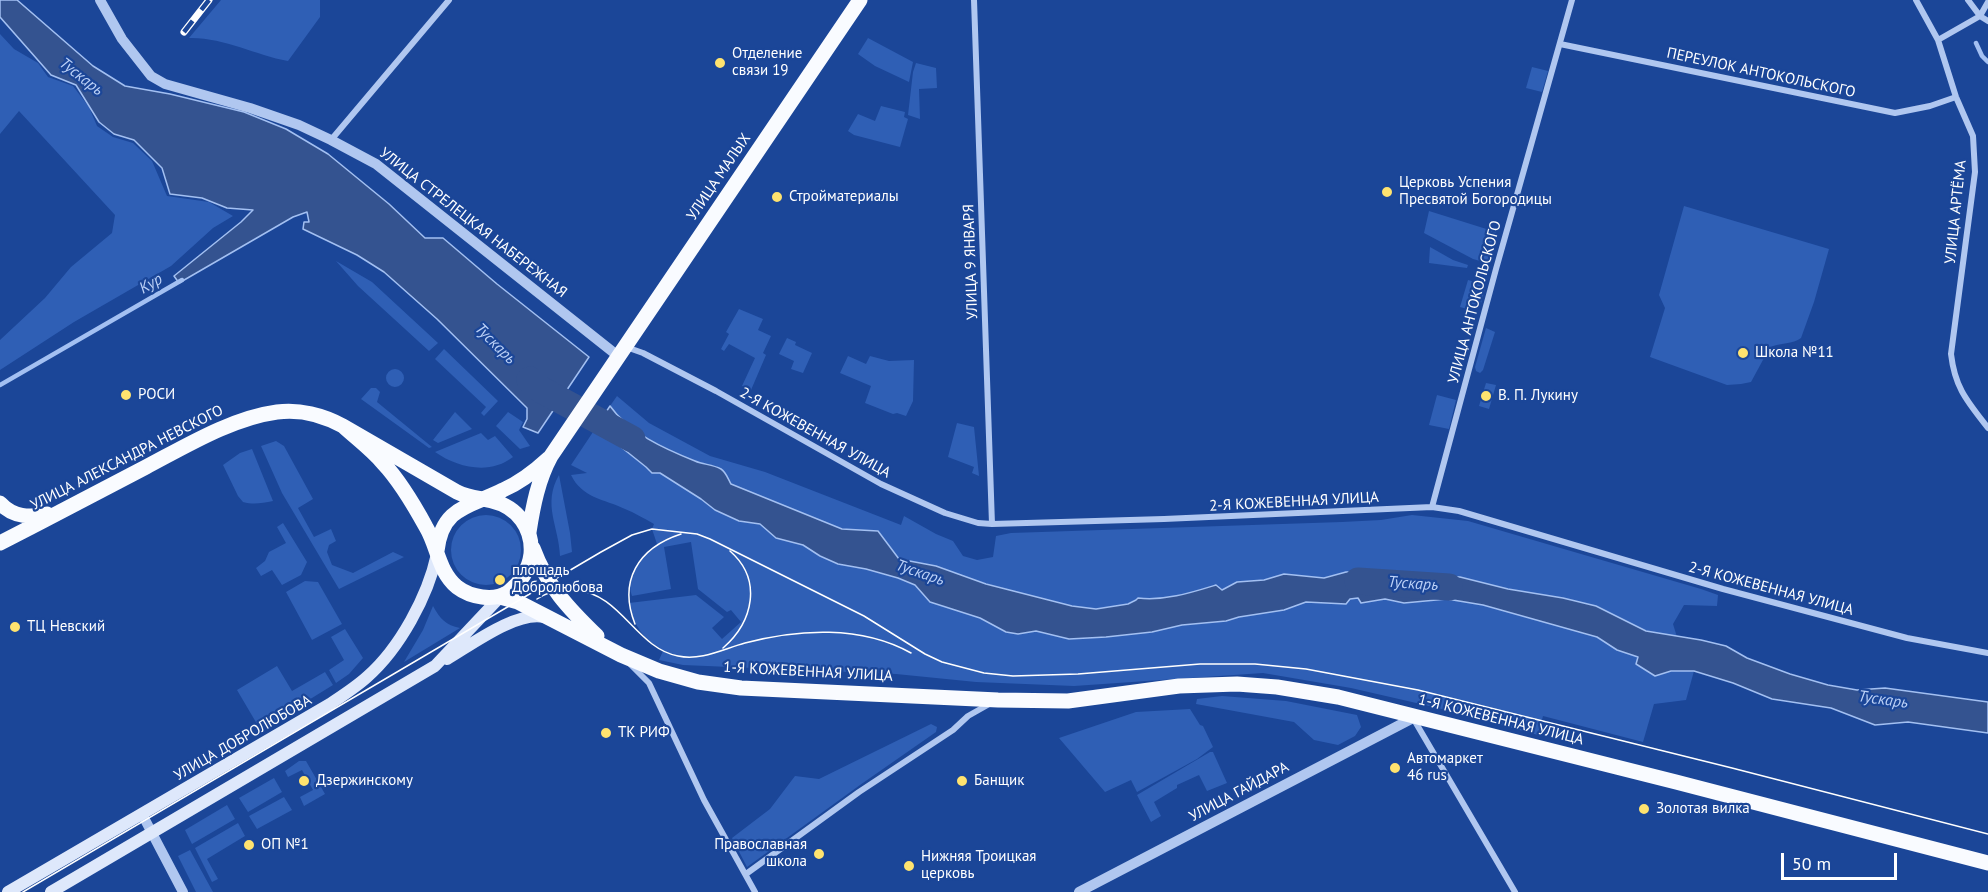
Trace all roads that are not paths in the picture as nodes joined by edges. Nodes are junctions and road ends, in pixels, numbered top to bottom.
1 (100, 0) edge
2 (449, 0) edge
3 (860, 0) edge
4 (974, 0) edge
5 (1572, 0) edge
6 (1916, 0) edge
7 (1968, 0) edge
8 (1988, 2) edge
9 (1980, 16) junction
10 (1988, 21) edge
11 (1938, 40) junction
12 (1560, 44) junction
13 (1956, 97) junction
14 (331, 140) junction
15 (621, 351) junction
16 (343, 426) junction
17 (1988, 428) edge
18 (551, 456) junction
19 (480, 500) junction
20 (0, 503) edge
21 (1432, 507) junction
22 (68, 508) junction
23 (992, 524) junction
24 (531, 538) junction
25 (0, 543) edge
26 (437, 554) junction
27 (500, 597) junction
28 (553, 619) junction
29 (1988, 653) edge
30 (621, 655) junction
31 (435, 666) junction
32 (998, 700) junction
33 (1413, 717) junction
34 (142, 814) junction
35 (152, 832) junction
36 (1988, 863) edge
37 (746, 874) junction
38 (8, 892) edge
39 (51, 892) edge
40 (183, 892) edge
41 (755, 892) edge
42 (1079, 892) edge
43 (1515, 892) edge

1 - 14 street, УЛИЦА СТРЕЛЕЦКАЯ НАБЕРЕЖНАЯ
2 - 14 street
3 - 15 main road, УЛИЦА МАЛЫХ
4 - 23 street, УЛИЦА 9 ЯНВАРЯ
5 - 12 street, УЛИЦА АНТОКОЛЬСКОГО
6 - 11 street, УЛИЦА АРТЁМА
7 - 9 street
8 - 9 street
9 - 10 street
9 - 11 street
11 - 13 street, УЛИЦА АРТЁМА
12 - 13 street, ПЕРЕУЛОК АНТОКОЛЬСКОГО
12 - 21 street, УЛИЦА АНТОКОЛЬСКОГО
13 - 17 street, УЛИЦА АРТЁМА
14 - 15 street, УЛИЦА СТРЕЛЕЦКАЯ НАБЕРЕЖНАЯ
15 - 18 main road, УЛИЦА МАЛЫХ
15 - 23 street, 2-Я КОЖЕВЕННАЯ УЛИЦА
16 - 19 main road, УЛИЦА АЛЕКСАНДРА НЕВСКОГО
16 - 22 main road, УЛИЦА АЛЕКСАНДРА НЕВСКОГО
16 - 26 main road, УЛИЦА АЛЕКСАНДРА НЕВСКОГО
18 - 19 main road
18 - 24 main road
19 - 24 main road
19 - 26 main road
20 - 22 main road
21 - 23 street, 2-Я КОЖЕВЕННАЯ УЛИЦА
21 - 29 street, 2-Я КОЖЕВЕННАЯ УЛИЦА
22 - 25 main road, УЛИЦА АЛЕКСАНДРА НЕВСКОГО
24 - 27 main road
24 - 30 main road, 1-Я КОЖЕВЕННАЯ УЛИЦА
26 - 27 main road
26 - 34 main road, УЛИЦА ДОБРОЛЮБОВА
27 - 28 main road, 1-Я КОЖЕВЕННАЯ УЛИЦА
27 - 31 main road
28 - 30 main road, 1-Я КОЖЕВЕННАЯ УЛИЦА
28 - 31 main road
30 - 32 main road, 1-Я КОЖЕВЕННАЯ УЛИЦА
30 - 37 street
31 - 35 main road
32 - 33 main road, 1-Я КОЖЕВЕННАЯ УЛИЦА
32 - 37 street, 1-Я КОЖЕВЕННАЯ УЛИЦА
33 - 36 main road, 1-Я КОЖЕВЕННАЯ УЛИЦА
33 - 42 street, УЛИЦА ГАЙДАРА
33 - 43 street
34 - 35 street
34 - 38 main road, УЛИЦА ДОБРОЛЮБОВА
35 - 39 main road
35 - 40 street
37 - 41 street

